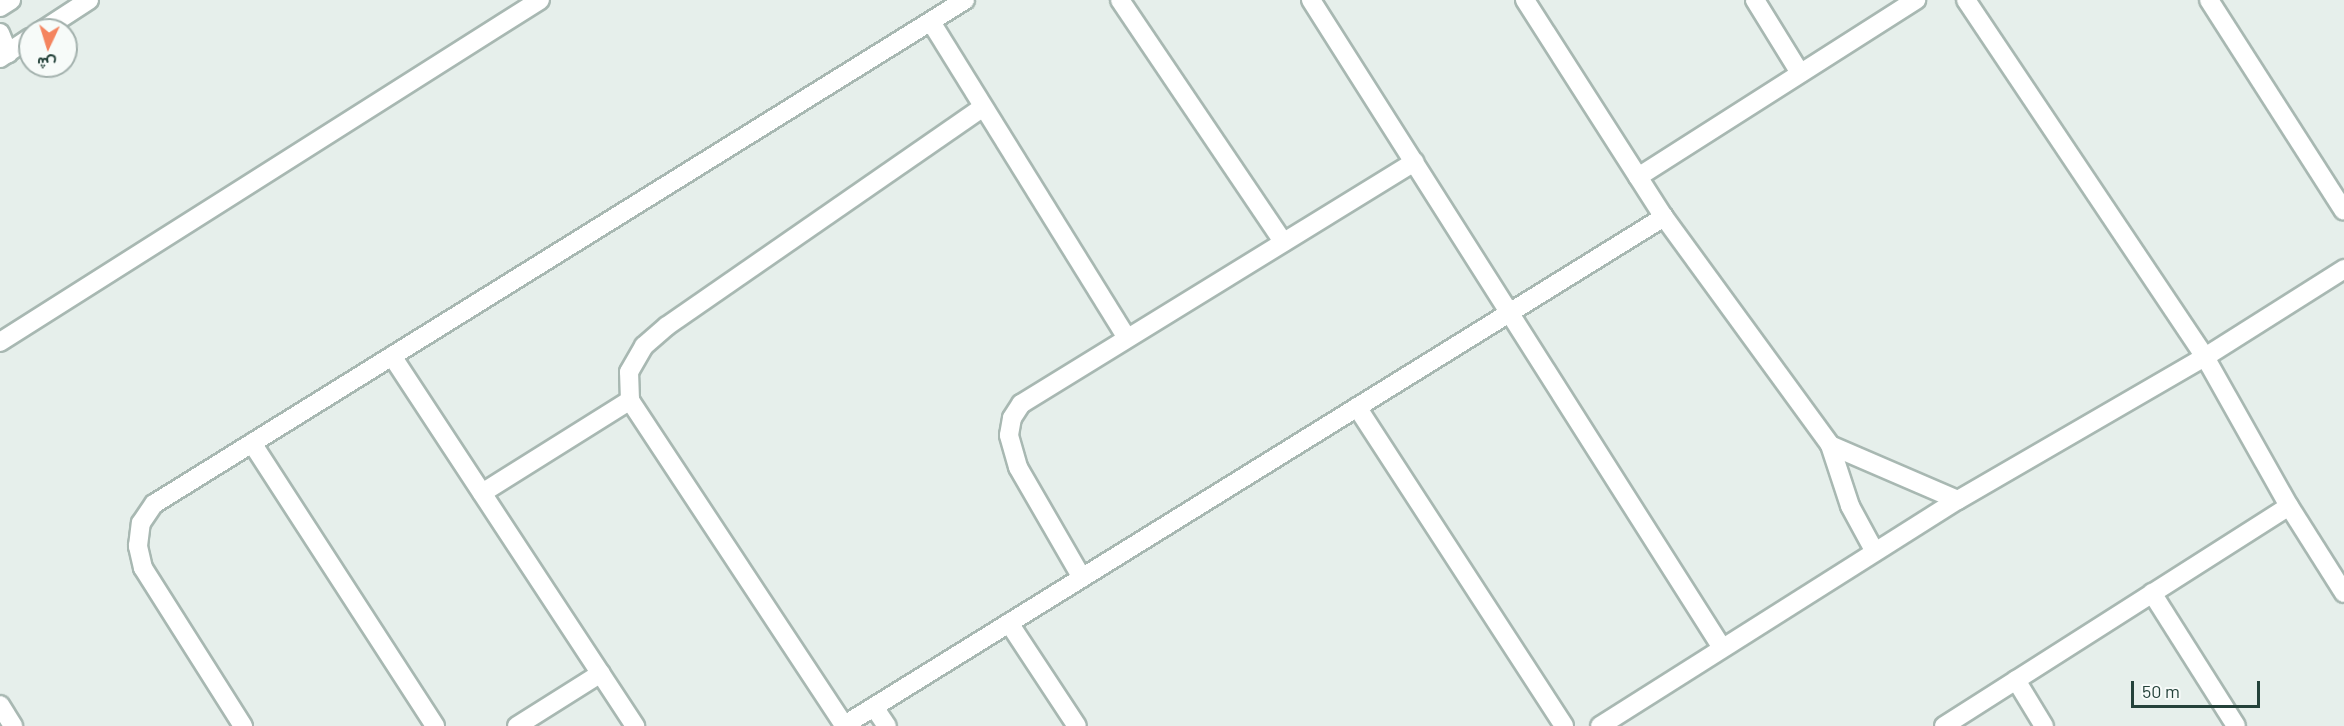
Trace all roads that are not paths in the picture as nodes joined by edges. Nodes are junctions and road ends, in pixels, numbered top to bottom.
1 (11, 0) edge
2 (540, 0) edge
3 (965, 0) edge
4 (1120, 0) edge
5 (1311, 0) edge
6 (1524, 0) edge
7 (1755, 0) edge
8 (1916, 0) edge
9 (1966, 0) edge
10 (2209, 0) edge
11 (78, 3) edge
12 (0, 7) edge
13 (59, 18) edge
14 (931, 21) junction
15 (0, 33) edge
16 (18, 46) edge
17 (4, 55) edge
18 (1800, 73) junction
19 (983, 107) junction
20 (1414, 162) junction
21 (1638, 177) junction
22 (2344, 211) edge
23 (1664, 217) junction
24 (1283, 242) junction
25 (2344, 269) edge
26 (1509, 313) junction
27 (1127, 338) junction
28 (0, 342) edge
29 (392, 356) junction
30 (2205, 357) junction
31 (630, 400) junction
32 (1357, 407) junction
33 (252, 443) junction
34 (1830, 445) junction
35 (482, 493) junction
36 (1958, 500) junction
37 (2289, 506) junction
38 (1875, 552) junction
39 (1082, 578) junction
40 (2152, 593) junction
41 (2344, 593) edge
42 (1009, 623) junction
43 (1722, 648) junction
44 (601, 673) junction
45 (2016, 680) junction
46 (0, 705) edge
47 (874, 707) junction
48 (240, 725) edge
49 (844, 725) edge
50 (13, 726) edge
51 (435, 726) edge
52 (517, 726) edge
53 (635, 726) edge
54 (887, 726) edge
55 (1077, 726) edge
56 (1564, 726) edge
57 (1600, 726) edge
58 (1944, 726) edge
59 (2044, 726) edge
60 (2236, 726) edge

1 - 12 street
2 - 28 street
3 - 14 street
4 - 24 street
5 - 20 street
6 - 21 street
7 - 18 street
8 - 18 street
9 - 30 street
10 - 22 street
11 - 13 street
14 - 19 street
14 - 29 street
15 - 17 street
16 - 17 street
18 - 21 street
19 - 27 street
19 - 31 street
20 - 24 street
20 - 26 street
21 - 23 street
23 - 26 street
23 - 34 street
24 - 27 street
25 - 30 street
26 - 32 street
26 - 43 street
27 - 39 street
29 - 33 street
29 - 35 street
30 - 36 street
30 - 37 street
31 - 35 street
31 - 49 street
32 - 39 street
32 - 56 street
33 - 48 street
33 - 51 street
34 - 36 street
34 - 38 street
35 - 44 street
36 - 38 street
37 - 40 street
37 - 41 street
38 - 43 street
39 - 42 street
40 - 45 street
40 - 60 street
42 - 47 street
42 - 55 street
43 - 57 street
44 - 52 street
44 - 53 street
45 - 58 street
45 - 59 street
46 - 50 street
47 - 49 street
47 - 54 street

